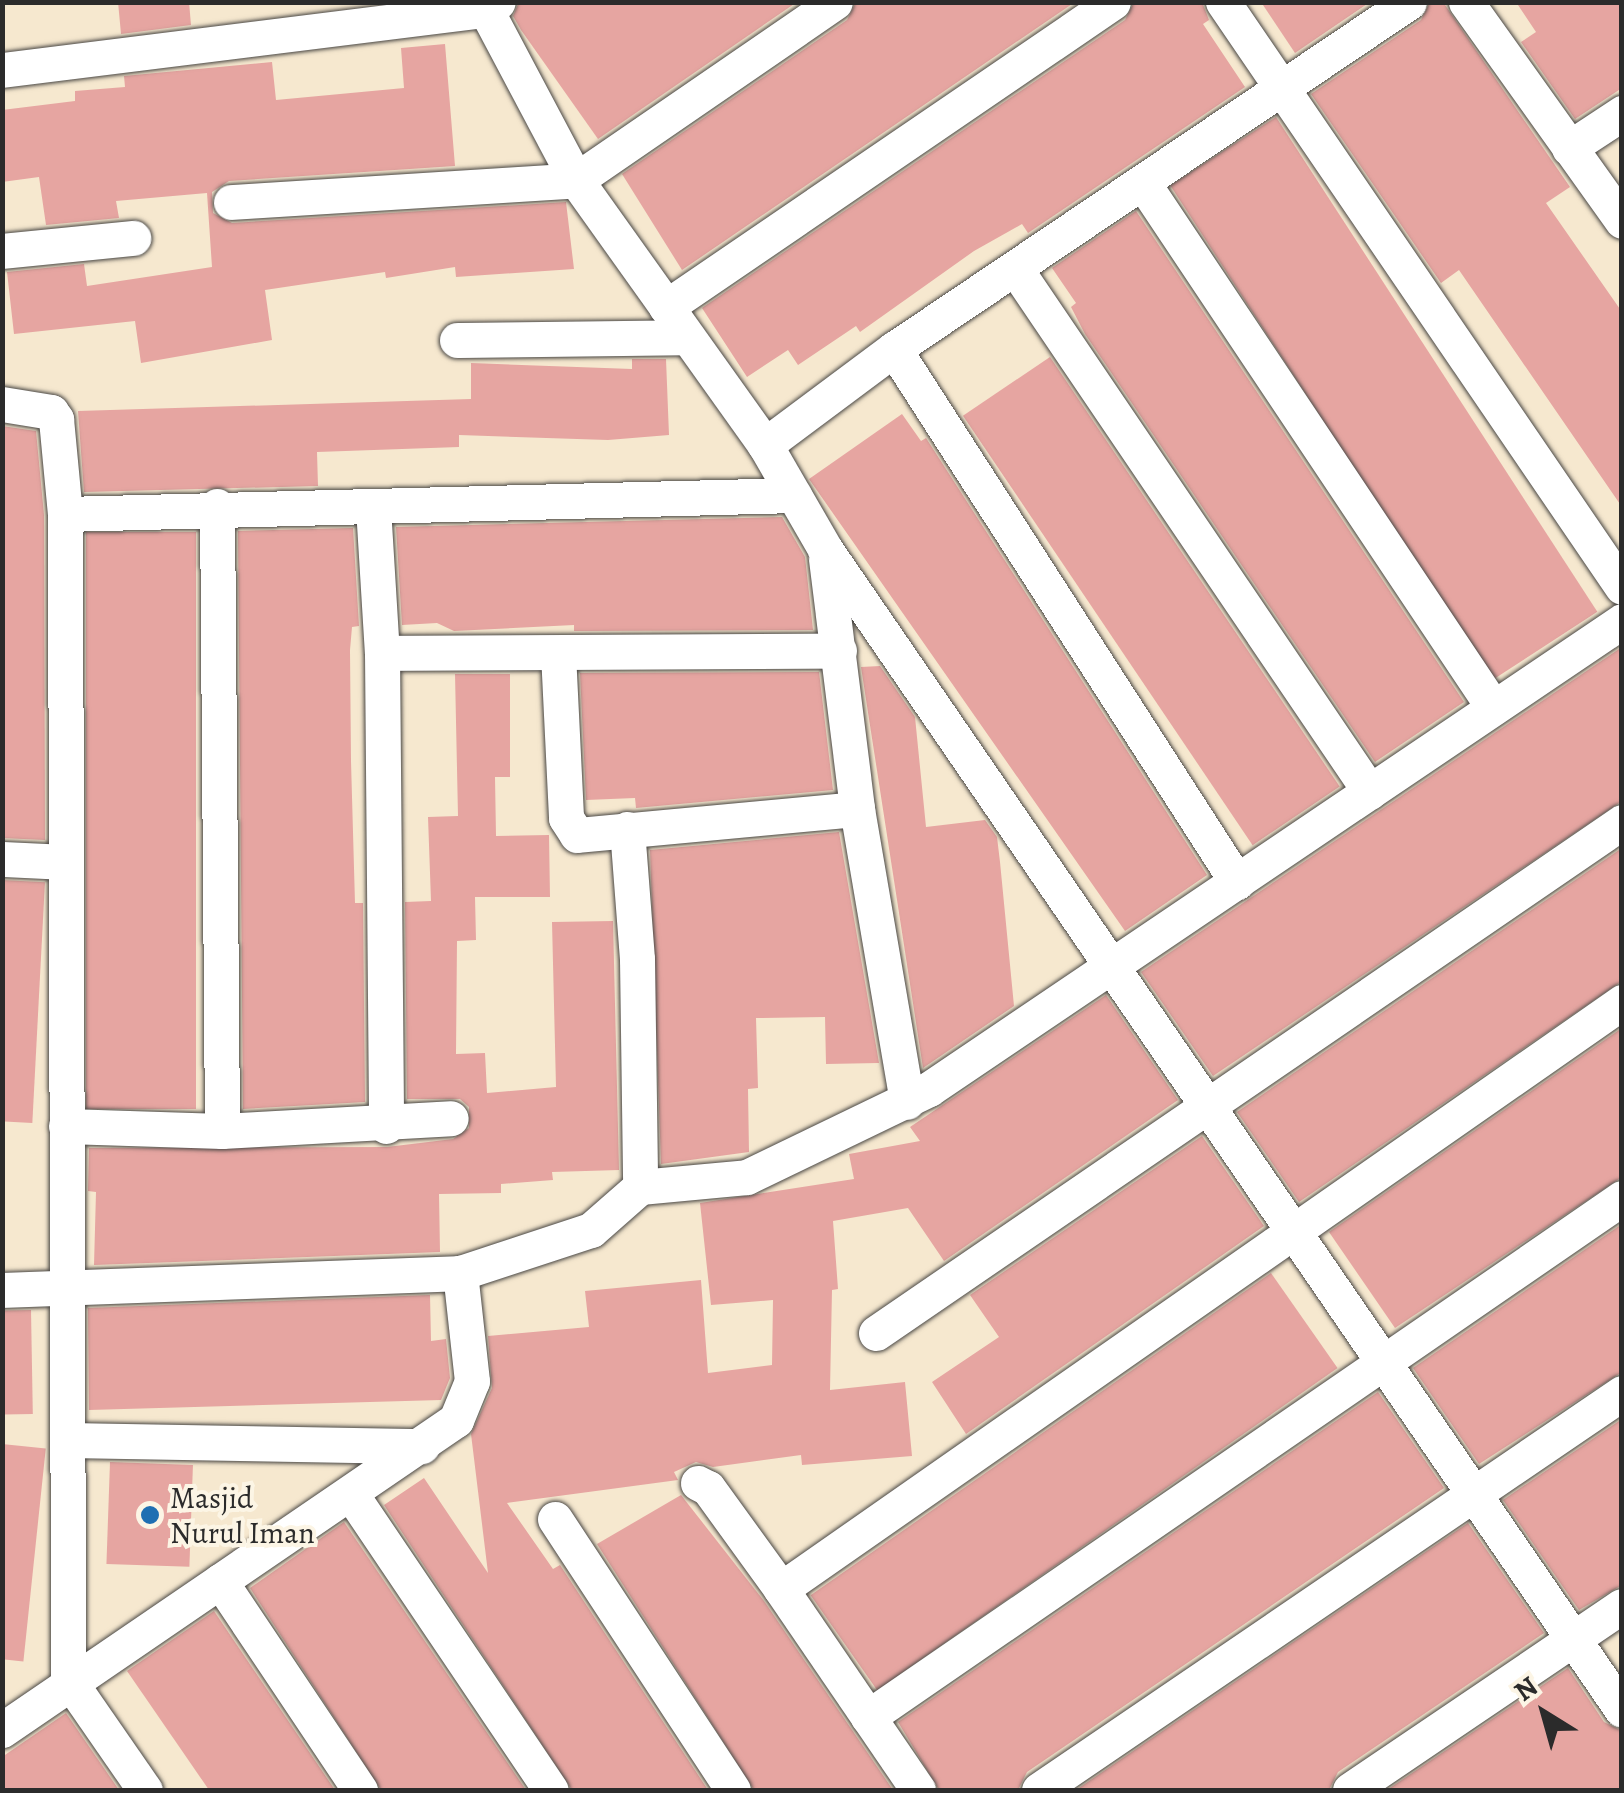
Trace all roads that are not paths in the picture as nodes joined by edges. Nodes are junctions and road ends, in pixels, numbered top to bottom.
1 (835, 2) edge
2 (1113, 2) edge
3 (1222, 2) edge
4 (1408, 2) edge
5 (1466, 2) edge
6 (492, 6) edge
7 (2, 70) edge
8 (1282, 92) junction
9 (1622, 113) edge
10 (1569, 148) junction
11 (576, 180) junction
12 (1145, 186) junction
13 (231, 202) dead end
14 (1622, 220) edge
15 (133, 238) dead end
16 (2, 251) edge
17 (1017, 271) junction
18 (666, 307) junction
19 (687, 337) junction
20 (457, 340) dead end
21 (894, 350) junction
22 (2, 404) edge
23 (764, 445) junction
24 (794, 495) junction
25 (217, 506) junction
26 (373, 507) junction
27 (65, 514) junction
28 (825, 549) junction
29 (1622, 586) edge
30 (1622, 621) edge
31 (839, 651) junction
32 (382, 653) junction
33 (558, 653) junction
34 (1493, 707) junction
35 (1370, 792) junction
36 (857, 809) junction
37 (1622, 822) edge
38 (627, 830) junction
39 (2, 859) edge
40 (65, 862) junction
41 (1237, 882) junction
42 (1112, 968) junction
43 (1622, 1002) edge
44 (906, 1102) junction
45 (1205, 1104) junction
46 (452, 1118) dead end
47 (66, 1126) junction
48 (386, 1126) junction
49 (222, 1131) junction
50 (640, 1186) junction
51 (1622, 1198) edge
52 (1291, 1232) junction
53 (460, 1274) junction
54 (2, 1290) edge
55 (67, 1290) junction
56 (876, 1333) dead end
57 (1381, 1362) junction
58 (1622, 1394) edge
59 (71, 1440) junction
60 (422, 1446) junction
61 (698, 1484) dead end
62 (351, 1494) junction
63 (1471, 1494) junction
64 (555, 1519) dead end
65 (220, 1580) junction
66 (781, 1589) junction
67 (1622, 1606) edge
68 (1574, 1638) junction
69 (68, 1680) junction
70 (1622, 1710) edge
71 (868, 1717) junction
72 (2, 1730) edge
73 (145, 1790) edge
74 (360, 1790) edge
75 (551, 1790) edge
76 (733, 1790) edge
77 (918, 1790) edge
78 (1039, 1790) edge
79 (1350, 1790) edge

1 - 11 street
2 - 18 street
3 - 8 street
4 - 8 street
5 - 10 street
6 - 7 street
6 - 11 street
8 - 12 street
8 - 29 street
9 - 10 street
10 - 14 street
11 - 13 street
11 - 18 street
12 - 17 street
12 - 34 street
15 - 16 street
17 - 21 street
17 - 35 street
18 - 19 street
19 - 20 street
19 - 23 street
21 - 23 street
21 - 41 street
22 - 27 street
23 - 24 street
24 - 26 street
24 - 28 street
25 - 26 street
25 - 27 street
25 - 49 street
26 - 32 street
27 - 40 street
28 - 31 street
28 - 42 street
30 - 34 street
31 - 33 street
31 - 36 street
32 - 33 street
32 - 48 street
33 - 38 street
34 - 35 street
35 - 41 street
36 - 38 street
36 - 44 street
37 - 45 street
38 - 50 street
39 - 40 street
40 - 47 street
41 - 42 street
42 - 44 street
42 - 45 street
43 - 52 street
44 - 50 street
45 - 52 street
45 - 56 street
46 - 48 street
47 - 49 street
47 - 55 street
48 - 49 street
50 - 53 street
51 - 57 street
52 - 57 street
52 - 66 street
53 - 55 street
53 - 60 street
54 - 55 street
55 - 59 street
57 - 63 street
57 - 71 street
58 - 63 street
59 - 60 street
59 - 69 street
60 - 62 street
61 - 66 street
62 - 65 street
62 - 75 street
63 - 68 street
63 - 78 street
64 - 76 street
65 - 69 street
65 - 74 street
66 - 71 street
67 - 68 street
68 - 70 street
68 - 79 street
69 - 72 street
69 - 73 street
71 - 77 street

